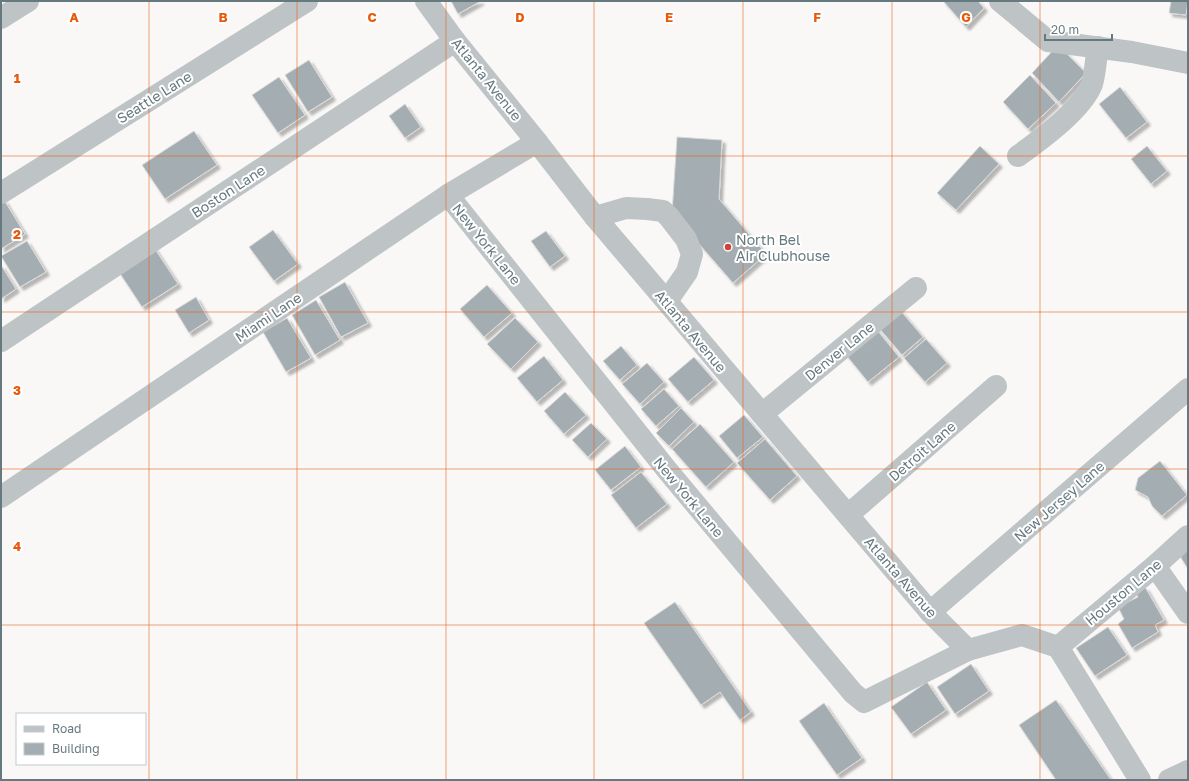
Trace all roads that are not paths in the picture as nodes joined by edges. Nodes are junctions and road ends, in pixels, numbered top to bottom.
1 (28, 1) edge
2 (307, 1) edge
3 (426, 1) edge
4 (1000, 1) edge
5 (1, 18) edge
6 (455, 41) junction
7 (1098, 47) junction
8 (1188, 63) edge
9 (538, 142) junction
10 (1018, 156) dead end
11 (1, 194) edge
12 (448, 195) junction
13 (595, 217) junction
14 (916, 288) dead end
15 (666, 301) junction
16 (1, 341) edge
17 (996, 386) dead end
18 (1188, 389) edge
19 (762, 414) junction
20 (1, 497) edge
21 (848, 515) junction
22 (1188, 536) edge
23 (1155, 566) junction
24 (930, 612) junction
25 (1188, 613) edge
26 (1058, 647) junction
27 (968, 650) junction
28 (1188, 771) edge
29 (1140, 780) edge
30 (1169, 780) edge

1 - 5 street
2 - 11 street, Seattle Lane
3 - 6 street, Atlanta Avenue
4 - 7 street
6 - 9 street, Atlanta Avenue
6 - 16 street, Boston Lane
7 - 8 street
7 - 10 street
9 - 12 street, Miami Lane
9 - 13 street, Atlanta Avenue
12 - 20 street, Miami Lane
12 - 27 street, New York Lane
13 - 15 street, Atlanta Avenue
13 - 15 street
14 - 19 street, Denver Lane
15 - 19 street, Atlanta Avenue
17 - 21 street, Detroit Lane
18 - 24 street, New Jersey Lane
19 - 21 street, Atlanta Avenue
21 - 24 street, Atlanta Avenue
22 - 23 street, Houston Lane
23 - 25 street
23 - 26 street, Houston Lane
24 - 27 street, Atlanta Avenue
26 - 27 street
26 - 29 street
28 - 30 street

